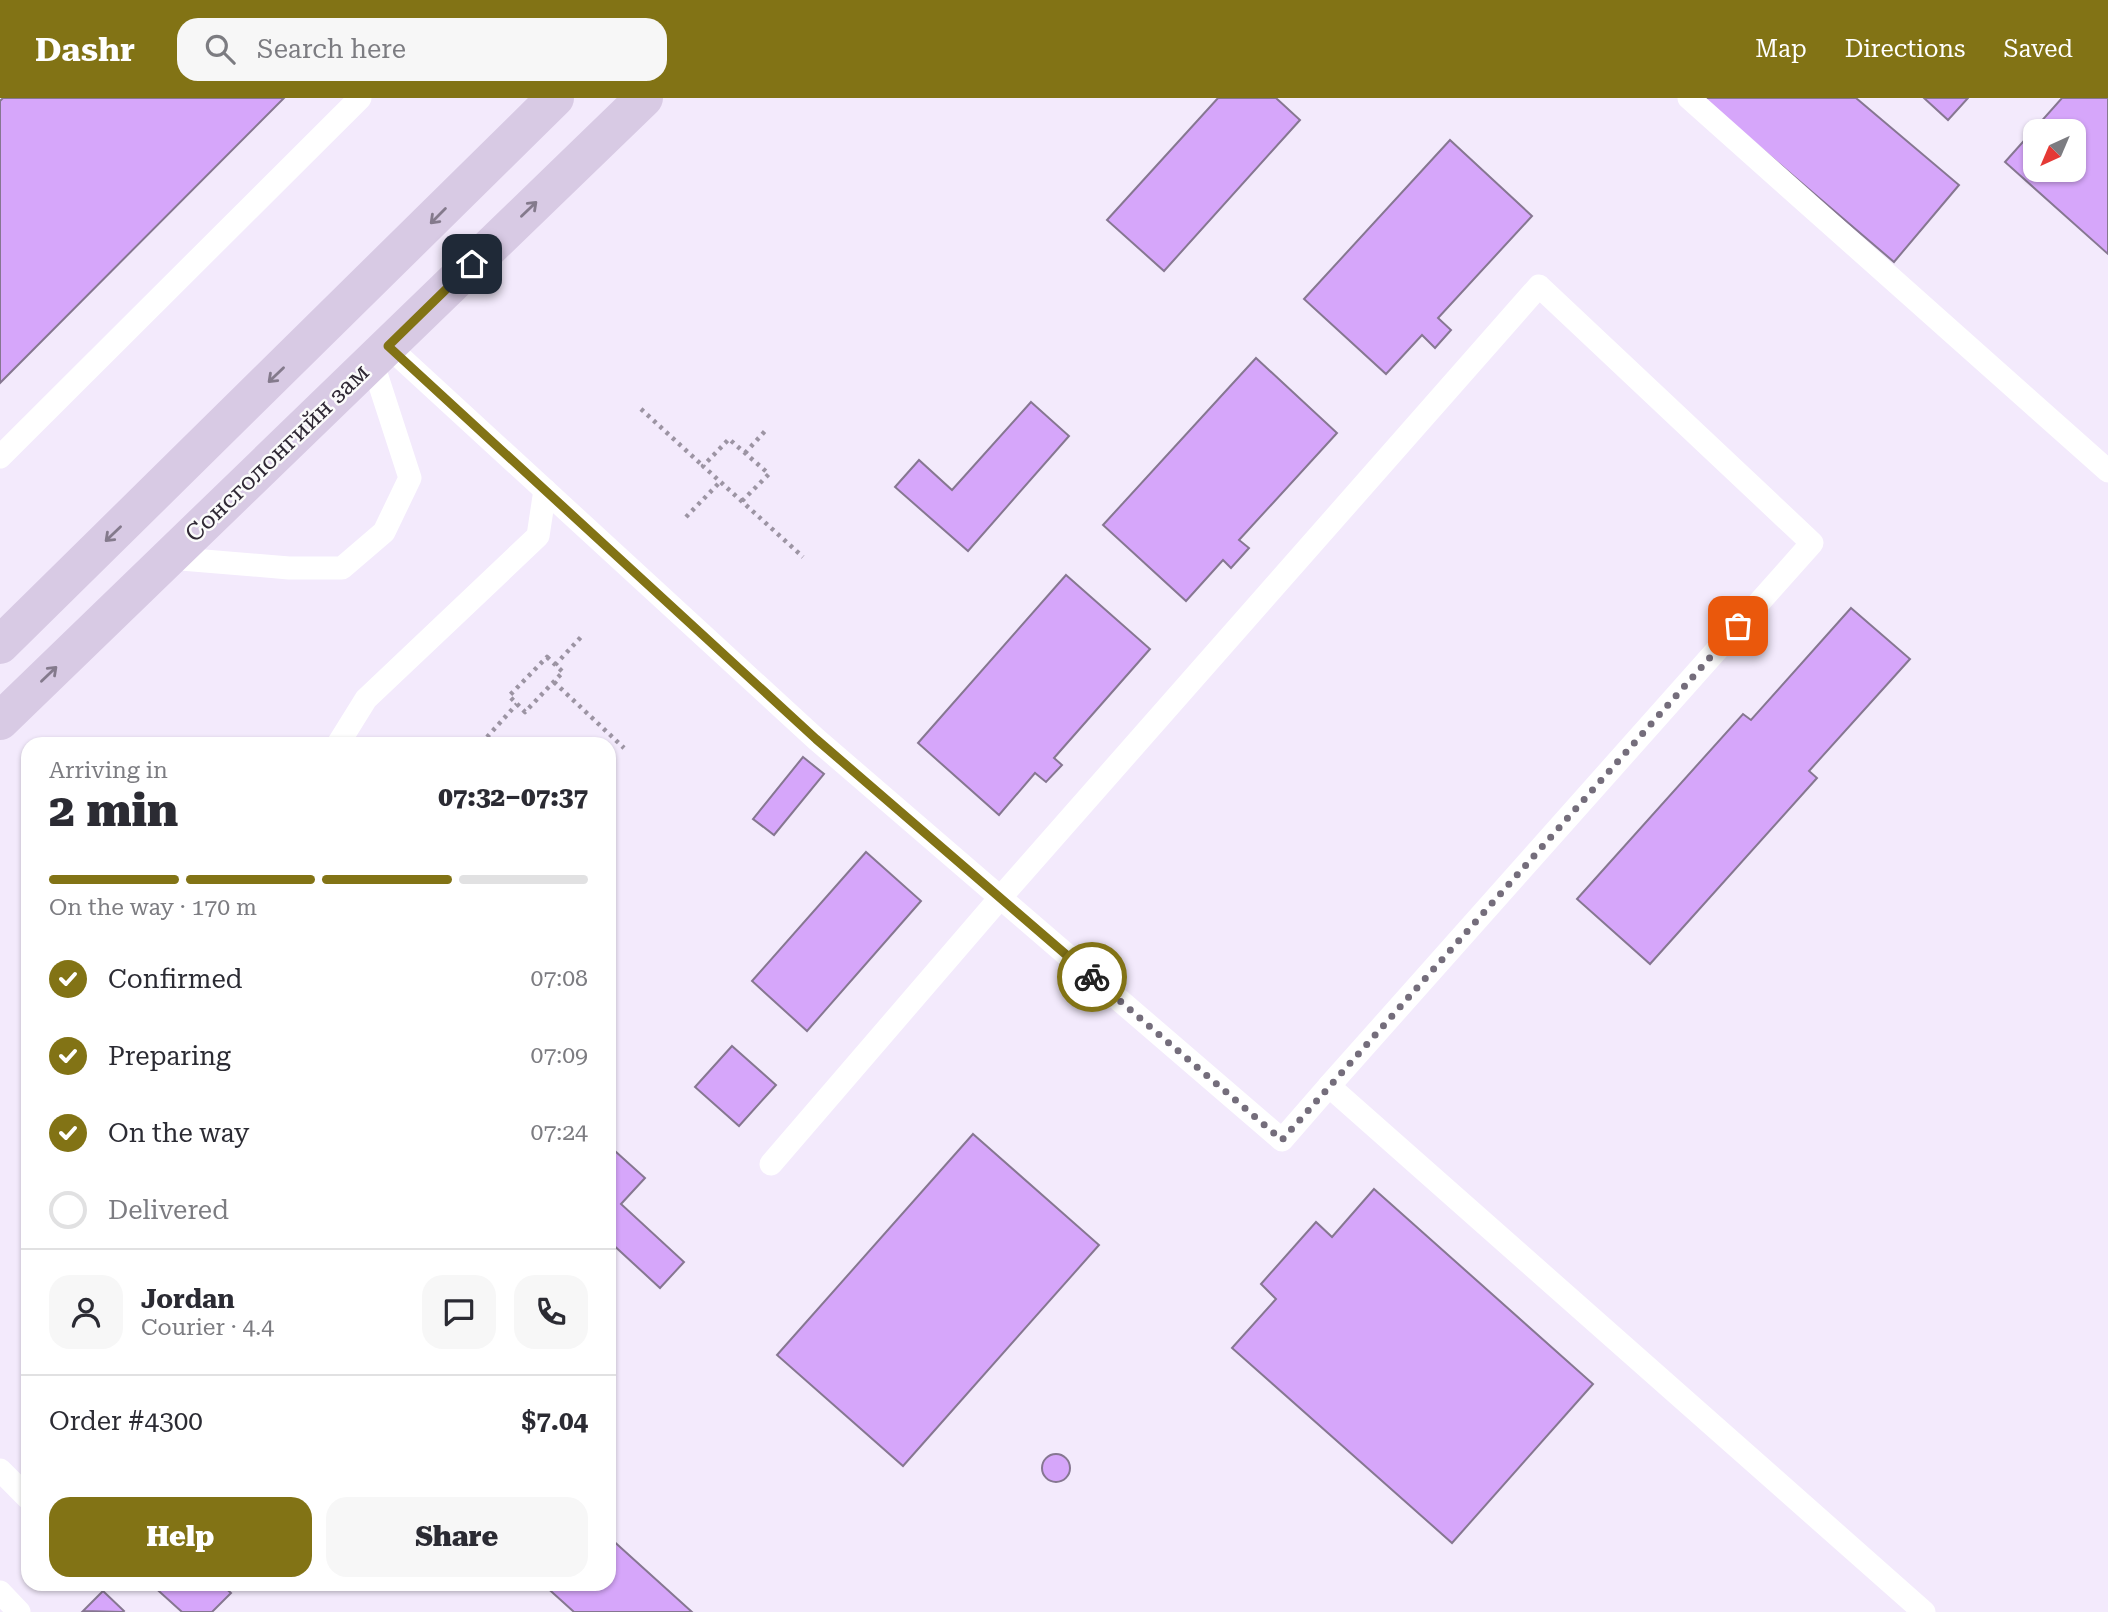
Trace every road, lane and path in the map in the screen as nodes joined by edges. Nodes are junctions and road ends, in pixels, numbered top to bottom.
1 (359, 98) edge
2 (555, 98) edge
3 (644, 98) edge
4 (1689, 98) edge
5 (380, 353) junction
6 (641, 409) dead end
7 (766, 430) dead end
8 (745, 453) junction
9 (0, 457) edge
10 (703, 466) junction
11 (2108, 471) edge
12 (720, 481) junction
13 (545, 490) junction
14 (742, 501) junction
15 (687, 517) dead end
16 (803, 556) dead end
17 (169, 558) junction
18 (582, 636) dead end
19 (0, 645) edge
20 (555, 664) junction
21 (554, 682) junction
22 (517, 704) junction
23 (0, 721) edge
24 (342, 737) edge
25 (487, 737) dead end
26 (612, 737) edge
27 (616, 740) edge
28 (624, 748) dead end
29 (1000, 898) junction
30 (1329, 1086) junction
31 (771, 1164) dead end
32 (0, 1470) edge
33 (21, 1491) edge
34 (0, 1592) edge
35 (19, 1612) edge
36 (1924, 1612) edge

1 - 9 lane
2 -> 19 main road
5 -> 3 main road, Сонсголонгийн зам
4 - 11 lane
5 - 13 lane
5 - 17 main road, Сонсголонгийн зам
5 - 17 lane
6 - 10 path
7 - 8 path
8 - 10 path
8 - 14 path
10 - 12 path
12 - 14 path
12 - 15 path
13 - 24 lane
13 - 29 lane
14 - 16 path
23 -> 17 main road, Сонсголонгийн зам
18 - 20 path
20 - 21 path
20 - 22 path
21 - 22 path
21 - 26 path
22 - 25 path
27 - 28 path
29 - 30 lane
29 - 30 lane
29 - 31 lane
30 - 36 lane
32 - 33 lane
34 - 35 lane

